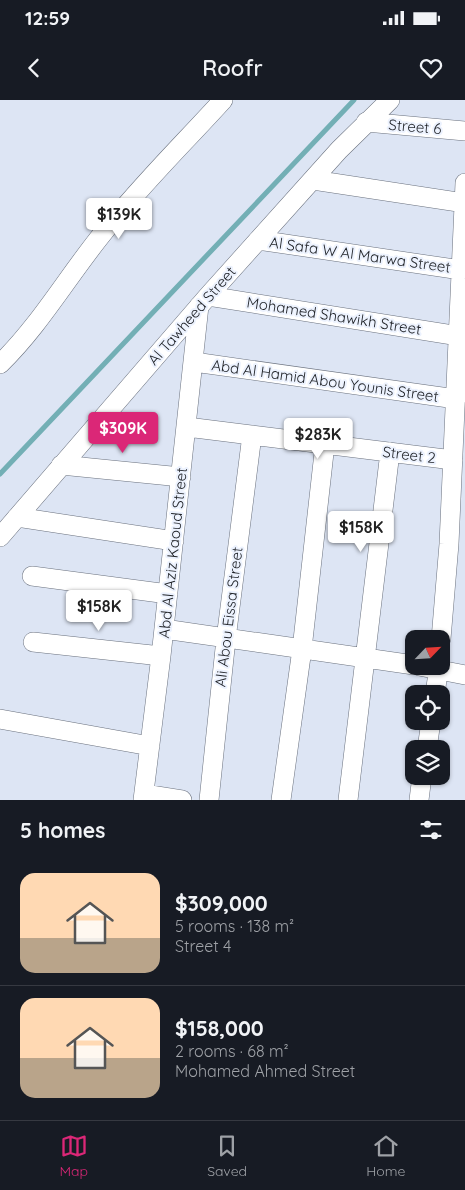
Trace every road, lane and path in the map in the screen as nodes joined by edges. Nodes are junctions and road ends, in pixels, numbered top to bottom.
1 (223, 100) edge
2 (390, 100) edge
3 (366, 122) junction
4 (465, 131) edge
5 (312, 180) junction
6 (465, 183) edge
7 (465, 203) edge
8 (258, 240) junction
9 (462, 280) edge
10 (204, 301) junction
11 (459, 336) junction
12 (194, 362) junction
13 (0, 364) edge
14 (456, 399) junction
15 (187, 427) junction
16 (460, 432) edge
17 (252, 435) junction
18 (325, 444) junction
19 (390, 452) junction
20 (453, 460) junction
21 (61, 465) junction
22 (181, 477) junction
23 (458, 498) edge
24 (17, 517) junction
25 (0, 537) edge
26 (174, 541) junction
27 (457, 545) edge
28 (32, 576) dead end
29 (168, 594) junction
30 (164, 629) junction
31 (443, 630) edge
32 (226, 639) junction
33 (33, 642) dead end
34 (302, 649) junction
35 (161, 656) junction
36 (366, 658) junction
37 (405, 664) edge
38 (450, 671) edge
39 (465, 675) edge
40 (0, 719) edge
41 (150, 746) junction
42 (421, 785) edge
43 (143, 797) edge
44 (182, 800) edge
45 (209, 800) edge
46 (281, 800) edge
47 (348, 800) edge
48 (419, 800) edge

1 - 13 street
2 - 3 street, Al Tawheed Street
3 - 4 street, Street 6
3 - 5 street, Al Tawheed Street
5 - 7 street
5 - 8 street, Al Tawheed Street
6 - 7 street
7 - 9 street
8 - 9 street, Al Safa W Al Marwa Street
8 - 10 street, Al Tawheed Street
9 - 11 street
10 - 11 street, Mohamed Shawikh Street
10 - 12 street, Abd Al Aziz Kaoud Street
10 - 21 street, Al Tawheed Street
11 - 14 street
12 - 14 street, Abd Al Hamid Abou Younis Street
12 - 15 street, Abd Al Aziz Kaoud Street
14 - 16 street
15 - 17 street, Street 2
15 - 22 street, Abd Al Aziz Kaoud Street
16 - 20 street
17 - 18 street, Street 2
17 - 32 street, Ali Abou Eissa Street
18 - 19 street, Street 2
18 - 34 street
19 - 20 street, Street 2
19 - 36 street
20 - 23 street
21 - 22 street
21 - 24 street, Al Tawheed Street
22 - 26 street, Abd Al Aziz Kaoud Street
23 - 27 street
24 - 25 street, Al Tawheed Street
24 - 26 street
26 - 29 street, Abd Al Aziz Kaoud Street
27 - 31 street
28 - 29 street
29 - 30 street, Abd Al Aziz Kaoud Street
30 - 32 street
30 - 35 street, Abd Al Aziz Kaoud Street
32 - 34 street
32 - 45 street, Ali Abou Eissa Street
33 - 35 street
34 - 36 street
34 - 46 street
35 - 41 street, Abd Al Aziz Kaoud Street
36 - 37 street
36 - 47 street
38 - 39 street
40 - 41 street
41 - 43 street, Abd Al Aziz Kaoud Street
42 - 48 street
43 - 44 street

